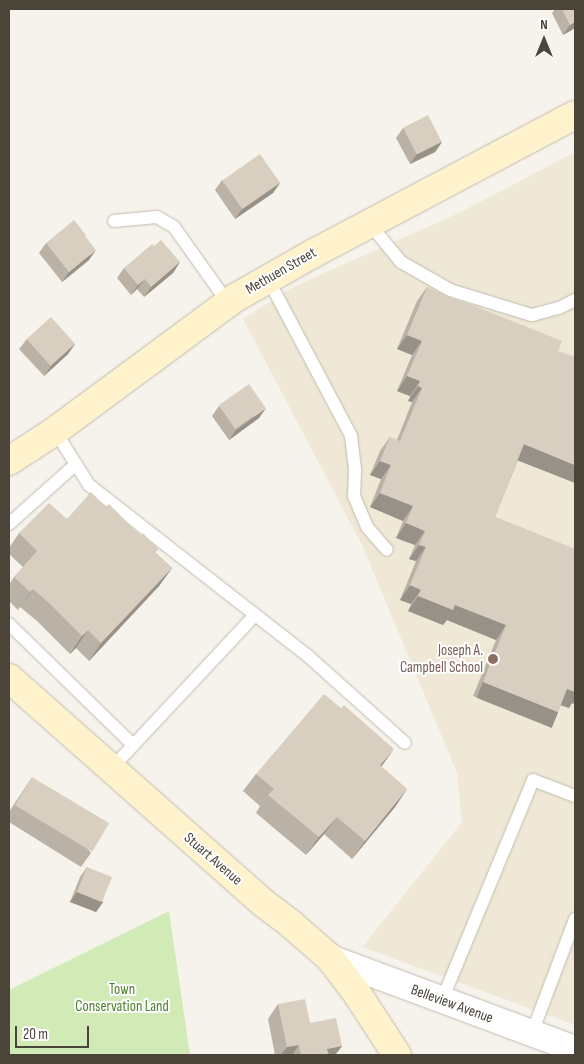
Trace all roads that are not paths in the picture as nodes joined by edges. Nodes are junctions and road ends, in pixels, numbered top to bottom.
1 (575, 115) edge
2 (114, 221) dead end
3 (369, 223) junction
4 (268, 279) junction
5 (575, 300) edge
6 (228, 303) junction
7 (55, 431) junction
8 (9, 462) edge
9 (76, 464) junction
10 (9, 524) edge
11 (387, 550) dead end
12 (255, 615) junction
13 (9, 624) edge
14 (9, 678) edge
15 (405, 743) dead end
16 (133, 745) junction
17 (111, 768) junction
18 (575, 796) edge
19 (575, 919) edge
20 (330, 958) junction
21 (442, 1000) junction
22 (532, 1033) junction
23 (575, 1049) edge
24 (397, 1055) edge

1 - 3 street, Methuen Street
2 - 6 lane
3 - 4 street, Methuen Street
3 - 5 lane
4 - 6 street, Methuen Street
4 - 11 lane
6 - 7 street, Methuen Street
7 - 8 street, Methuen Street
7 - 9 lane
9 - 10 lane
9 - 12 lane
12 - 15 lane
12 - 16 lane
13 - 16 lane
14 - 17 street, Stuart Avenue
16 - 17 lane
17 - 20 street, Stuart Avenue
18 - 21 lane
19 - 22 lane
20 - 21 street, Belleview Avenue
20 - 24 street, Stuart Avenue
21 - 22 street, Belleview Avenue
22 - 23 street, Belleview Avenue

